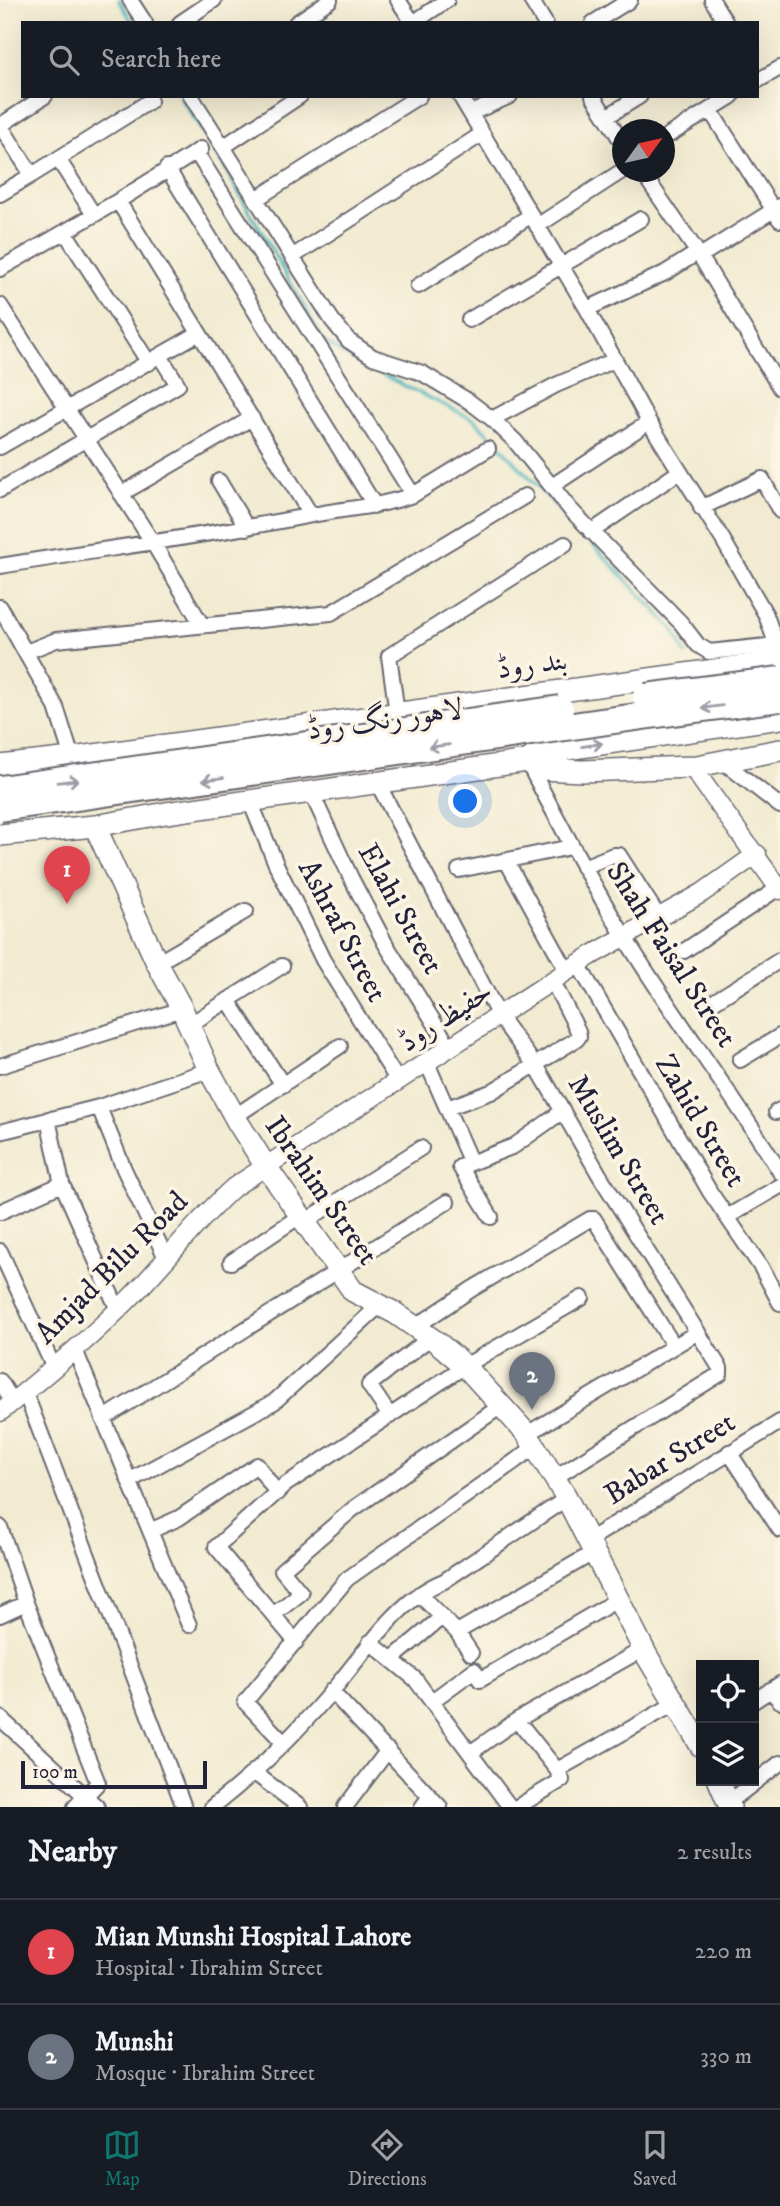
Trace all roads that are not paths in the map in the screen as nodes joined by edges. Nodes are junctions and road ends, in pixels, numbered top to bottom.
1 (130, 0) edge
2 (214, 0) edge
3 (330, 0) edge
4 (398, 0) edge
5 (447, 0) edge
6 (531, 0) edge
7 (631, 0) edge
8 (712, 0) edge
9 (144, 21) edge
10 (183, 21) edge
11 (299, 21) edge
12 (412, 21) edge
13 (416, 21) edge
14 (540, 21) edge
15 (596, 21) edge
16 (725, 21) edge
17 (42, 98) edge
18 (192, 98) edge
19 (297, 98) edge
20 (416, 98) edge
21 (461, 98) edge
22 (505, 98) edge
23 (594, 98) edge
24 (637, 98) edge
25 (729, 98) edge
26 (150, 101) dead end
27 (710, 110) junction
28 (471, 113) junction
29 (606, 117) junction
30 (1, 125) edge
31 (612, 126) edge
32 (675, 131) edge
33 (482, 134) junction
34 (223, 147) junction
35 (58, 159) junction
36 (167, 168) junction
37 (32, 176) junction
38 (612, 177) edge
39 (649, 182) edge
40 (0, 194) edge
41 (256, 199) junction
42 (118, 201) junction
43 (778, 212) edge
44 (94, 215) junction
45 (641, 219) dead end
46 (533, 221) junction
47 (65, 232) junction
48 (698, 255) junction
49 (292, 257) junction
50 (562, 267) junction
51 (0, 269) edge
52 (418, 286) dead end
53 (1, 308) edge
54 (587, 309) junction
55 (469, 320) dead end
56 (199, 333) junction
57 (155, 359) junction
58 (615, 360) junction
59 (780, 388) edge
60 (66, 407) junction
61 (252, 418) junction
62 (492, 419) junction
63 (649, 422) junction
64 (86, 438) junction
65 (0, 447) edge
66 (488, 449) dead end
67 (679, 472) junction
68 (219, 481) dead end
69 (552, 486) junction
70 (0, 490) edge
71 (121, 494) junction
72 (412, 495) junction
73 (525, 496) dead end
74 (375, 506) junction
75 (701, 508) junction
76 (780, 511) edge
77 (311, 515) junction
78 (247, 528) junction
79 (591, 532) junction
80 (153, 543) junction
81 (565, 544) dead end
82 (0, 566) edge
83 (0, 607) edge
84 (202, 625) junction
85 (26, 652) junction
86 (779, 653) edge
87 (780, 680) edge
88 (780, 698) edge
89 (469, 704) junction
90 (397, 713) junction
91 (780, 718) edge
92 (780, 750) edge
93 (72, 758) junction
94 (721, 760) junction
95 (527, 761) junction
96 (0, 766) edge
97 (692, 767) junction
98 (477, 768) junction
99 (377, 782) junction
100 (0, 789) edge
101 (311, 792) junction
102 (250, 801) junction
103 (780, 806) edge
104 (0, 808) edge
105 (95, 826) junction
106 (0, 835) edge
107 (571, 846) junction
108 (757, 855) junction
109 (506, 860) junction
110 (583, 867) junction
111 (459, 870) dead end
112 (779, 888) edge
113 (246, 911) dead end
114 (658, 916) junction
115 (624, 936) junction
116 (684, 951) dead end
117 (780, 960) edge
118 (157, 963) junction
119 (282, 966) dead end
120 (566, 972) junction
121 (228, 1000) junction
122 (706, 1006) dead end
123 (499, 1016) junction
124 (185, 1017) junction
125 (780, 1036) edge
126 (340, 1046) dead end
127 (450, 1048) junction
128 (740, 1060) dead end
129 (427, 1063) junction
130 (0, 1066) edge
131 (535, 1066) junction
132 (209, 1070) junction
133 (398, 1081) junction
134 (283, 1084) junction
135 (99, 1107) junction
136 (447, 1108) junction
137 (563, 1111) junction
138 (234, 1117) junction
139 (47, 1119) junction
140 (0, 1132) edge
141 (421, 1148) dead end
142 (471, 1163) junction
143 (265, 1165) junction
144 (780, 1172) edge
145 (62, 1184) junction
146 (780, 1186) edge
147 (447, 1202) dead end
148 (0, 1212) edge
149 (491, 1217) dead end
150 (727, 1217) junction
151 (302, 1219) junction
152 (0, 1251) edge
153 (166, 1258) junction
154 (231, 1262) dead end
155 (339, 1272) junction
156 (582, 1298) dead end
157 (780, 1303) edge
158 (380, 1305) junction
159 (118, 1310) junction
160 (698, 1332) junction
161 (423, 1333) junction
162 (674, 1346) junction
163 (75, 1350) junction
164 (465, 1366) junction
165 (54, 1368) junction
166 (0, 1381) edge
167 (13, 1402) edge
168 (501, 1406) junction
169 (390, 1416) junction
170 (103, 1419) junction
171 (780, 1422) edge
172 (531, 1441) junction
173 (730, 1452) junction
174 (554, 1478) junction
175 (129, 1481) junction
176 (277, 1493) junction
177 (567, 1498) junction
178 (780, 1530) edge
179 (150, 1531) junction
180 (2, 1537) edge
181 (590, 1547) junction
182 (419, 1594) junction
183 (617, 1600) junction
184 (26, 1603) junction
185 (0, 1615) edge
186 (273, 1615) junction
187 (442, 1617) junction
188 (188, 1625) dead end
189 (457, 1632) junction
190 (296, 1642) junction
191 (370, 1642) junction
192 (643, 1649) junction
193 (471, 1653) dead end
194 (392, 1659) junction
195 (331, 1691) junction
196 (777, 1692) edge
197 (759, 1699) edge
198 (432, 1701) junction
199 (676, 1703) junction
200 (0, 1718) edge
201 (517, 1720) junction
202 (696, 1733) edge
203 (284, 1743) junction
204 (388, 1750) junction
205 (470, 1753) junction
206 (780, 1763) edge
207 (557, 1770) junction
208 (253, 1772) junction
209 (721, 1786) edge
210 (86, 1796) junction
211 (431, 1803) edge
212 (729, 1805) edge
213 (75, 1807) edge
214 (97, 1807) edge
215 (184, 1807) edge
216 (212, 1807) edge
217 (300, 1807) edge
218 (345, 1807) edge
219 (510, 1807) edge
220 (517, 1807) edge

1 - 9 street
2 - 10 street
3 - 11 street
4 - 12 street
5 - 13 street
6 - 14 street
7 - 15 street
8 - 16 street
17 - 30 street
18 - 34 street
19 - 34 street
20 - 41 street
21 - 28 street
22 - 28 street
23 - 29 street
24 - 29 street
25 - 27 street
26 - 35 street
27 - 32 street
27 - 43 street
28 - 33 street
29 - 31 street
30 - 37 street
33 - 46 street
33 - 49 street
34 - 41 street
35 - 37 street
35 - 44 street
36 - 42 street
36 - 72 street
36 - 74 street
37 - 40 street
38 - 46 street
39 - 48 street
41 - 49 street
42 - 44 street
42 - 56 street
43 - 48 street
44 - 47 street
45 - 50 street
46 - 50 street
46 - 52 street
47 - 51 street
47 - 57 street
48 - 54 street
48 - 59 street
49 - 62 street
50 - 54 street
50 - 55 street
53 - 60 street
54 - 58 street
56 - 57 street
56 - 61 street
57 - 60 street
57 - 64 street
58 - 62 street
58 - 63 street
60 - 64 street
60 - 65 street
61 - 71 street
61 - 77 street
62 - 69 street
63 - 67 street
63 - 69 street
64 - 70 street
64 - 71 street
66 - 72 street
67 - 75 street
67 - 79 street
68 - 78 street
69 - 79 street
71 - 80 street
72 - 74 street
73 - 84 street
74 - 77 street
75 - 76 street
75 - 86 street
77 - 78 street
78 - 80 street
79 - 86 street
80 - 82 street
80 - 84 street
81 - 90 street
83 - 85 street
84 - 85 street
85 - 93 street
86 - 89 main road, بند روڈ
100 -> 87 highway, لاہور رنگ روڈ, bridge
88 -> 104 highway, لاہور رنگ روڈ, bridge
89 - 90 main road, بند روڈ
89 - 98 street
90 - 93 main road, بند روڈ
95 -> 91 main road
92 - 94 main road
93 - 96 main road, بند روڈ
94 - 97 main road
94 - 103 street
95 - 97 main road
95 - 98 main road
95 - 107 street, Shah Faisal Street
97 - 108 street
98 - 99 main road
99 - 101 main road
99 - 123 street, Muslim Street
101 - 102 main road
101 - 127 street, Elahi Street
102 - 105 main road
102 - 133 street, Ashraf Street
105 - 106 main road
105 - 118 main road, Ibrahim Street
107 - 109 street
107 - 110 street, Shah Faisal Street
108 - 112 street
108 - 114 street, حفیظ روڈ
109 - 111 street
109 - 120 street, Zahid Street
110 - 114 street
110 - 115 street, Shah Faisal Street
112 - 116 street
113 - 118 street
114 - 115 street, حفیظ روڈ
115 - 120 street, حفیظ روڈ
115 - 144 street, Shah Faisal Street
117 - 122 street
118 - 124 main road, Ibrahim Street
119 - 121 street
120 - 123 street, حفیظ روڈ
120 - 131 street
120 - 150 street, Zahid Street
121 - 124 street
121 - 134 street
123 - 127 street, حفیظ روڈ
123 - 131 street, Muslim Street
124 - 130 street
124 - 132 main road, Ibrahim Street
125 - 128 street
126 - 134 street
127 - 129 street, حفیظ روڈ
129 - 133 street, حفیظ روڈ
129 - 136 street
131 - 136 street
131 - 137 street, Muslim Street
132 - 135 street
132 - 138 main road, Ibrahim Street
133 - 143 street, حفیظ روڈ
134 - 138 street
135 - 139 street
135 - 153 street
136 - 142 street
137 - 142 street
137 - 160 street, Muslim Street
138 - 143 main road, Ibrahim Street
139 - 140 street
139 - 145 street
141 - 151 street
142 - 149 street
143 - 151 main road, Ibrahim Street
143 - 153 street, Amjad Bilu Road
145 - 148 street
145 - 159 street
146 - 150 street
147 - 155 street
150 - 157 street, Zahid Street
151 - 154 street
151 - 155 main road, Ibrahim Street
152 - 165 street
153 - 159 street, Amjad Bilu Road
155 - 158 main road, Ibrahim Street
155 - 170 street
156 - 164 street
158 - 161 main road, Ibrahim Street
158 - 175 street
159 - 163 street, Amjad Bilu Road
160 - 162 street
160 - 174 street, Muslim Street
161 - 162 street
161 - 164 main road, Ibrahim Street
161 - 169 street
162 - 172 street
163 - 165 street, Amjad Bilu Road
163 - 170 street
164 - 168 main road, Ibrahim Street
164 - 169 street
165 - 167 street, Amjad Bilu Road
166 - 167 street
167 - 215 street
168 - 172 main road, Ibrahim Street
168 - 186 street
169 - 176 street
170 - 175 street
171 - 173 street, Babar Street
172 - 174 main road, Ibrahim Street
172 - 190 street
173 - 178 street
173 - 181 street, Babar Street
174 - 177 main road, Ibrahim Street
175 - 179 street
176 - 179 street
176 - 186 street
177 - 181 main road, Ibrahim Street
177 - 182 street
179 - 188 street
180 - 184 street
181 - 183 main road, Ibrahim Street
181 - 189 street, Babar Street
182 - 187 street
182 - 191 street
183 - 192 main road, Ibrahim Street
183 - 198 street
184 - 185 street
184 - 210 street
186 - 190 street
187 - 189 street
187 - 194 street
189 - 193 street
190 - 203 street
191 - 194 street
191 - 195 street
192 - 199 main road, Ibrahim Street
192 - 201 street
194 - 198 street
195 - 203 street
195 - 204 street
196 - 197 street
198 - 205 street
199 - 202 main road, Ibrahim Street
199 - 207 street
200 - 210 street
201 - 205 street
201 - 207 street
203 - 208 street
204 - 211 street
204 - 218 street
205 - 219 street
206 - 212 street
207 - 220 street
208 - 216 street
208 - 217 street
209 - 212 main road
210 - 213 street
210 - 214 street

